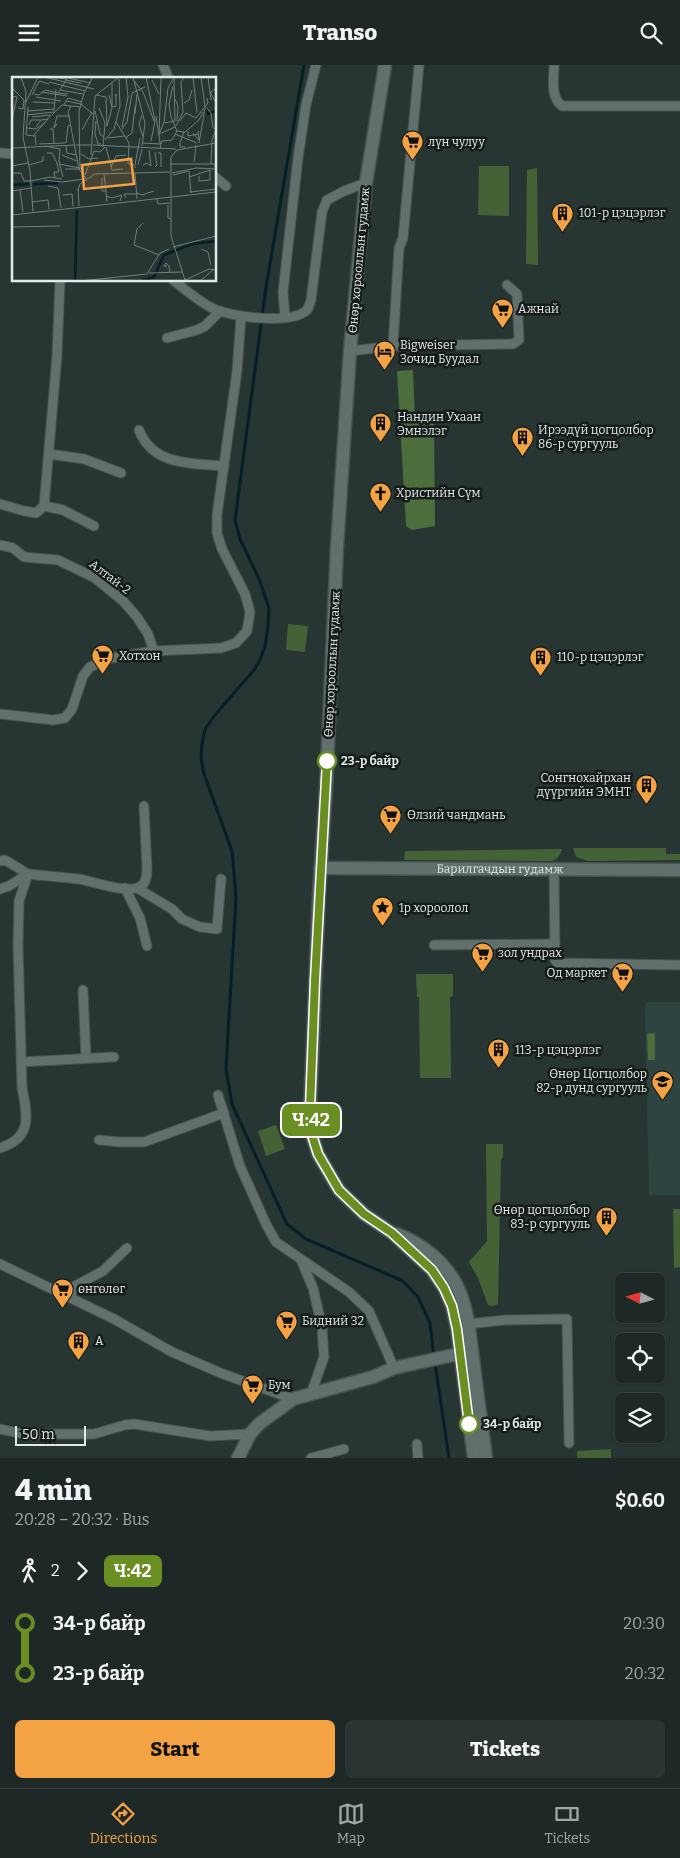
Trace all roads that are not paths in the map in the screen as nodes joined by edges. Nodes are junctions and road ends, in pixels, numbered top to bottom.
1 (163, 65) edge
2 (316, 65) edge
3 (385, 65) edge
4 (419, 65) edge
5 (554, 65) edge
6 (168, 77) edge
7 (680, 106) edge
8 (216, 178) edge
9 (366, 183) junction
10 (226, 186) dead end
11 (60, 281) edge
12 (174, 281) edge
13 (507, 285) dead end
14 (220, 311) junction
15 (241, 317) junction
16 (283, 317) junction
17 (167, 338) dead end
18 (394, 346) junction
19 (350, 351) junction
20 (139, 430) dead end
21 (49, 454) junction
22 (224, 466) junction
23 (121, 473) dead end
24 (0, 504) edge
25 (44, 506) junction
26 (94, 526) dead end
27 (0, 545) edge
28 (154, 651) junction
29 (0, 714) edge
30 (144, 806) dead end
31 (0, 861) edge
32 (320, 868) junction
33 (554, 869) junction
34 (680, 869) edge
35 (28, 874) junction
36 (221, 879) dead end
37 (137, 888) junction
38 (0, 889) edge
39 (125, 889) junction
40 (555, 944) junction
41 (434, 945) dead end
42 (147, 947) dead end
43 (680, 965) edge
44 (83, 990) dead end
45 (114, 1057) dead end
46 (86, 1058) junction
47 (21, 1062) junction
48 (218, 1095) dead end
49 (224, 1113) junction
50 (99, 1140) dead end
51 (0, 1148) edge
52 (392, 1233) junction
53 (127, 1248) dead end
54 (300, 1258) junction
55 (0, 1264) edge
56 (69, 1297) junction
57 (468, 1324) junction
58 (460, 1354) junction
59 (394, 1368) junction
60 (312, 1394) junction
61 (293, 1399) junction
62 (0, 1429) edge
63 (250, 1434) junction
64 (569, 1443) dead end
65 (417, 1444) dead end
66 (344, 1449) dead end
67 (238, 1458) edge
68 (311, 1458) edge
69 (418, 1458) edge
70 (474, 1458) edge
71 (486, 1458) edge

1 - 6 street
2 - 16 street
3 - 9 main road, Өнөр хорооллын гудамж
4 - 18 street
5 - 7 street
8 - 10 street
9 - 16 street
9 - 19 main road, Өнөр хорооллын гудамж
11 - 21 street
12 - 14 street
13 - 18 street
14 - 15 street
14 - 17 street
15 - 16 street
15 - 22 street
18 - 19 street
19 - 32 main road, Өнөр хорооллын гудамж
20 - 22 street
21 - 23 street
21 - 25 street
22 - 28 street
24 - 25 street
25 - 26 street
27 - 28 street, Алтай-2
28 - 29 street
30 - 37 street
31 - 35 street
32 - 33 main road, Барилгачдын гудамж
32 - 52 main road, Өнөр хорооллын гудамж
33 - 34 main road, Барилгачдын гудамж
33 - 40 street
35 - 38 street
35 - 39 street
35 - 47 street
36 - 37 street
37 - 39 street
39 - 42 street
40 - 41 street
40 - 43 street
44 - 46 street
45 - 46 street
46 - 47 street
47 - 51 street
48 - 49 street
49 - 50 street
49 - 54 street
52 - 57 main road, Өнөр хорооллын гудамж
52 - 58 main road, Өнөр хорооллын гудамж
53 - 56 street
54 - 59 street
54 - 60 street
55 - 56 street
56 - 61 street
57 - 58 main road, Өнөр хорооллын гудамж
57 - 64 street
58 - 59 main road
58 - 70 main road, Өнөр хорооллын гудамж
58 - 71 main road, Өнөр хорооллын гудамж
59 - 60 main road
60 - 61 main road
61 - 63 main road
62 - 63 street
63 - 67 main road
65 - 69 street
66 - 68 street

